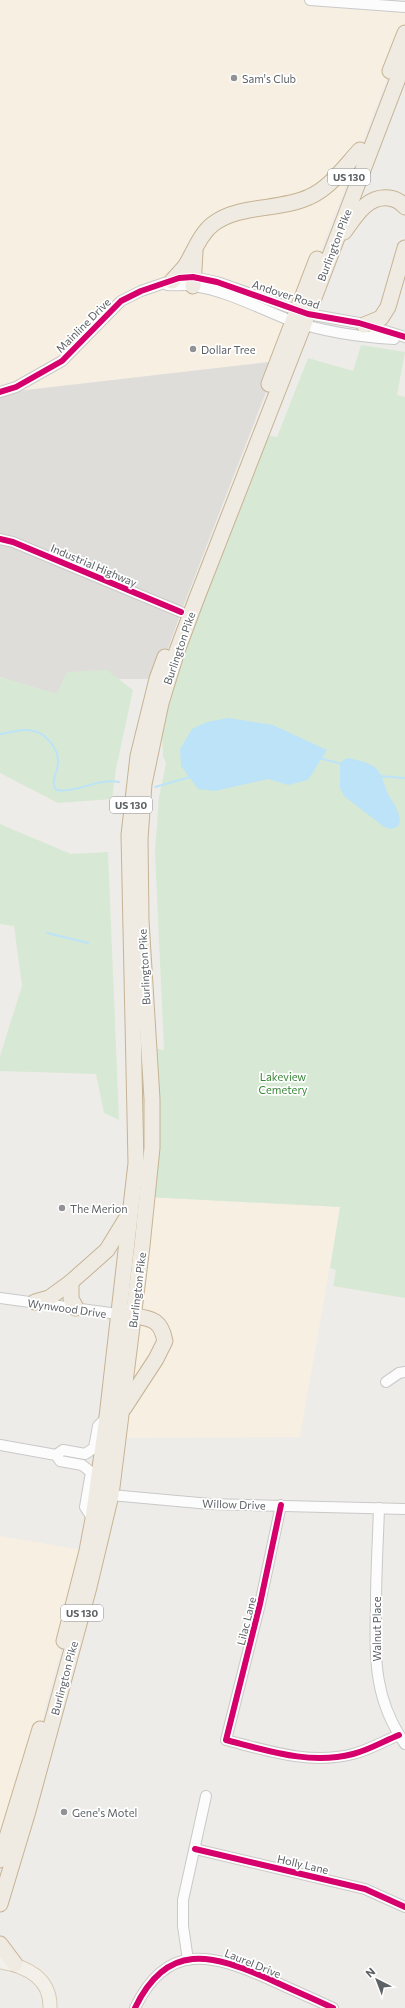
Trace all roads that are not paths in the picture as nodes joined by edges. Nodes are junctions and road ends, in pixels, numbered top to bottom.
1 (310, 0) edge
2 (405, 7) edge
3 (405, 33) edge
4 (405, 60) edge
5 (360, 150) junction
6 (405, 207) edge
7 (334, 246) junction
8 (196, 247) junction
9 (405, 248) edge
10 (193, 281) junction
11 (166, 283) junction
12 (301, 317) junction
13 (364, 325) junction
14 (404, 338) edge
15 (0, 392) edge
16 (0, 539) edge
17 (180, 612) junction
18 (130, 1211) junction
19 (71, 1282) junction
20 (0, 1298) edge
21 (35, 1302) junction
22 (76, 1308) junction
23 (126, 1315) junction
24 (405, 1372) edge
25 (386, 1382) dead end
26 (122, 1410) junction
27 (107, 1417) junction
28 (0, 1445) edge
29 (56, 1455) junction
30 (111, 1495) junction
31 (281, 1505) junction
32 (378, 1508) junction
33 (405, 1509) edge
34 (93, 1519) junction
35 (402, 1740) edge
36 (206, 1796) dead end
37 (195, 1849) junction
38 (0, 1860) edge
39 (0, 1904) edge
40 (405, 1907) edge
41 (0, 1944) edge
42 (188, 1960) junction
43 (7, 1963) edge
44 (50, 2008) edge
45 (135, 2008) edge
46 (333, 2008) edge

1 - 2 street
3 - 5 highway, Burlington Pike / US 130
4 - 7 highway, Burlington Pike / US 130
5 - 8 highway
5 - 12 highway, Burlington Pike / US 130
6 - 7 highway
7 - 12 highway, Burlington Pike / US 130
8 - 10 highway
8 - 11 highway
9 - 13 highway
10 - 11 street, Andover Road
10 - 12 street, Andover Road
11 - 15 street, Mainline Drive
12 - 13 street, Andover Road
12 - 14 street, Andover Road
12 - 17 highway, Burlington Pike / US 130
12 - 23 highway, Burlington Pike / US 130
13 - 14 street, Andover Road
16 - 17 street, Industrial Highway
17 - 18 highway, Burlington Pike / US 130
18 - 19 highway
18 - 23 highway, Burlington Pike / US 130
19 - 21 highway
19 - 22 highway
20 - 21 street, Wynwood Drive
21 - 22 street, Wynwood Drive
22 - 23 street, Wynwood Drive
23 - 26 highway, Burlington Pike / US 130
23 - 26 highway
23 - 27 highway, Burlington Pike / US 130
24 - 25 street
26 - 30 highway, Burlington Pike / US 130
27 - 29 street
27 - 34 highway, Burlington Pike / US 130
28 - 29 street
29 - 34 street
30 - 31 street, Willow Drive
30 - 39 highway, Burlington Pike / US 130
31 - 32 street, Willow Drive
31 - 35 street, Lilac Lane
32 - 33 street, Willow Drive
32 - 35 street, Walnut Place
34 - 38 highway, Burlington Pike / US 130
36 - 37 street
37 - 40 street, Holly Lane
37 - 42 street
41 - 43 highway
42 - 45 street, Laurel Drive
42 - 46 street, Laurel Drive
43 - 44 main road

